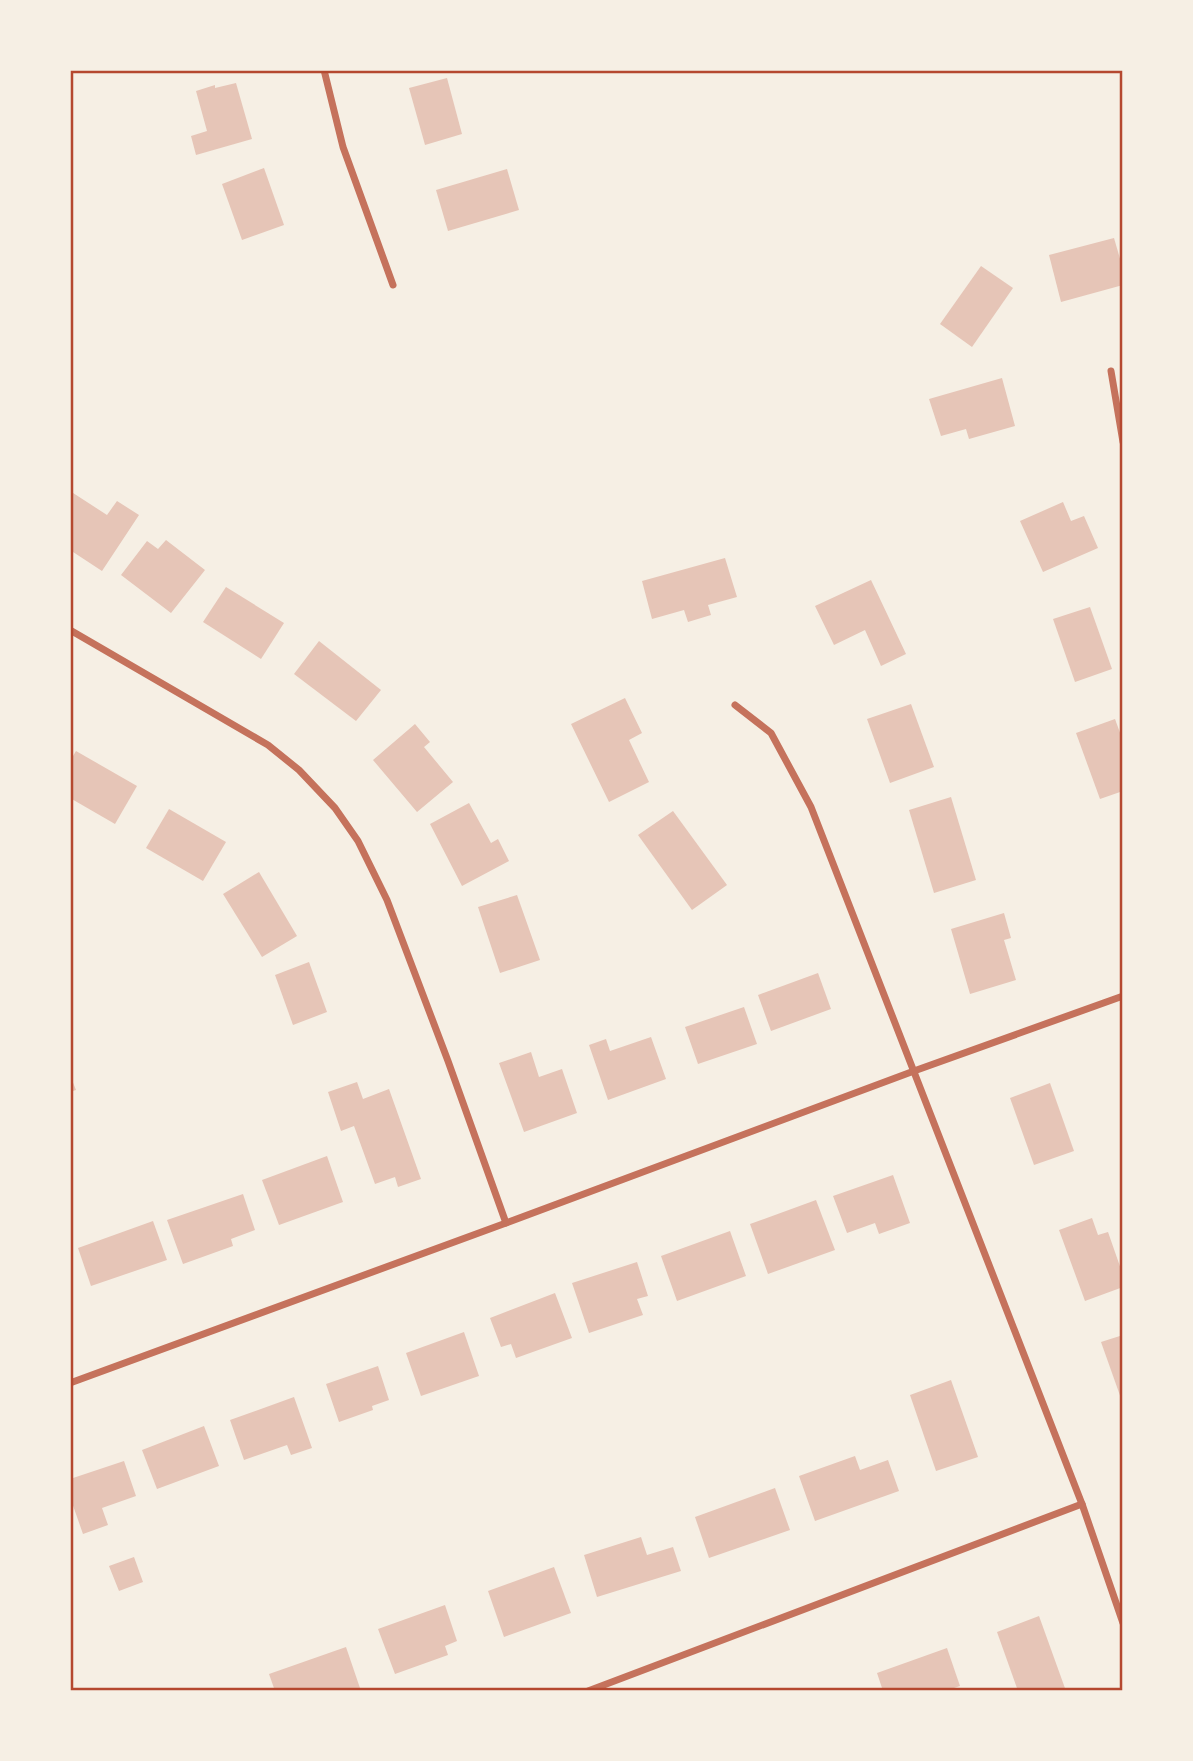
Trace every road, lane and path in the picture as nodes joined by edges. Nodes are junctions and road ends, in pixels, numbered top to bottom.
1 (324, 70) edge
2 (393, 285) dead end
3 (1111, 371) dead end
4 (1123, 442) edge
5 (70, 630) edge
6 (735, 705) dead end
7 (1123, 996) edge
8 (914, 1071) junction
9 (506, 1223) junction
10 (70, 1383) edge
11 (1082, 1504) junction
12 (1123, 1623) edge
13 (588, 1691) edge

1 - 2 street
3 - 4 street
5 - 9 street
6 - 8 street
7 - 8 street
8 - 9 street
8 - 11 street
9 - 10 street
11 - 12 street
11 - 13 street

